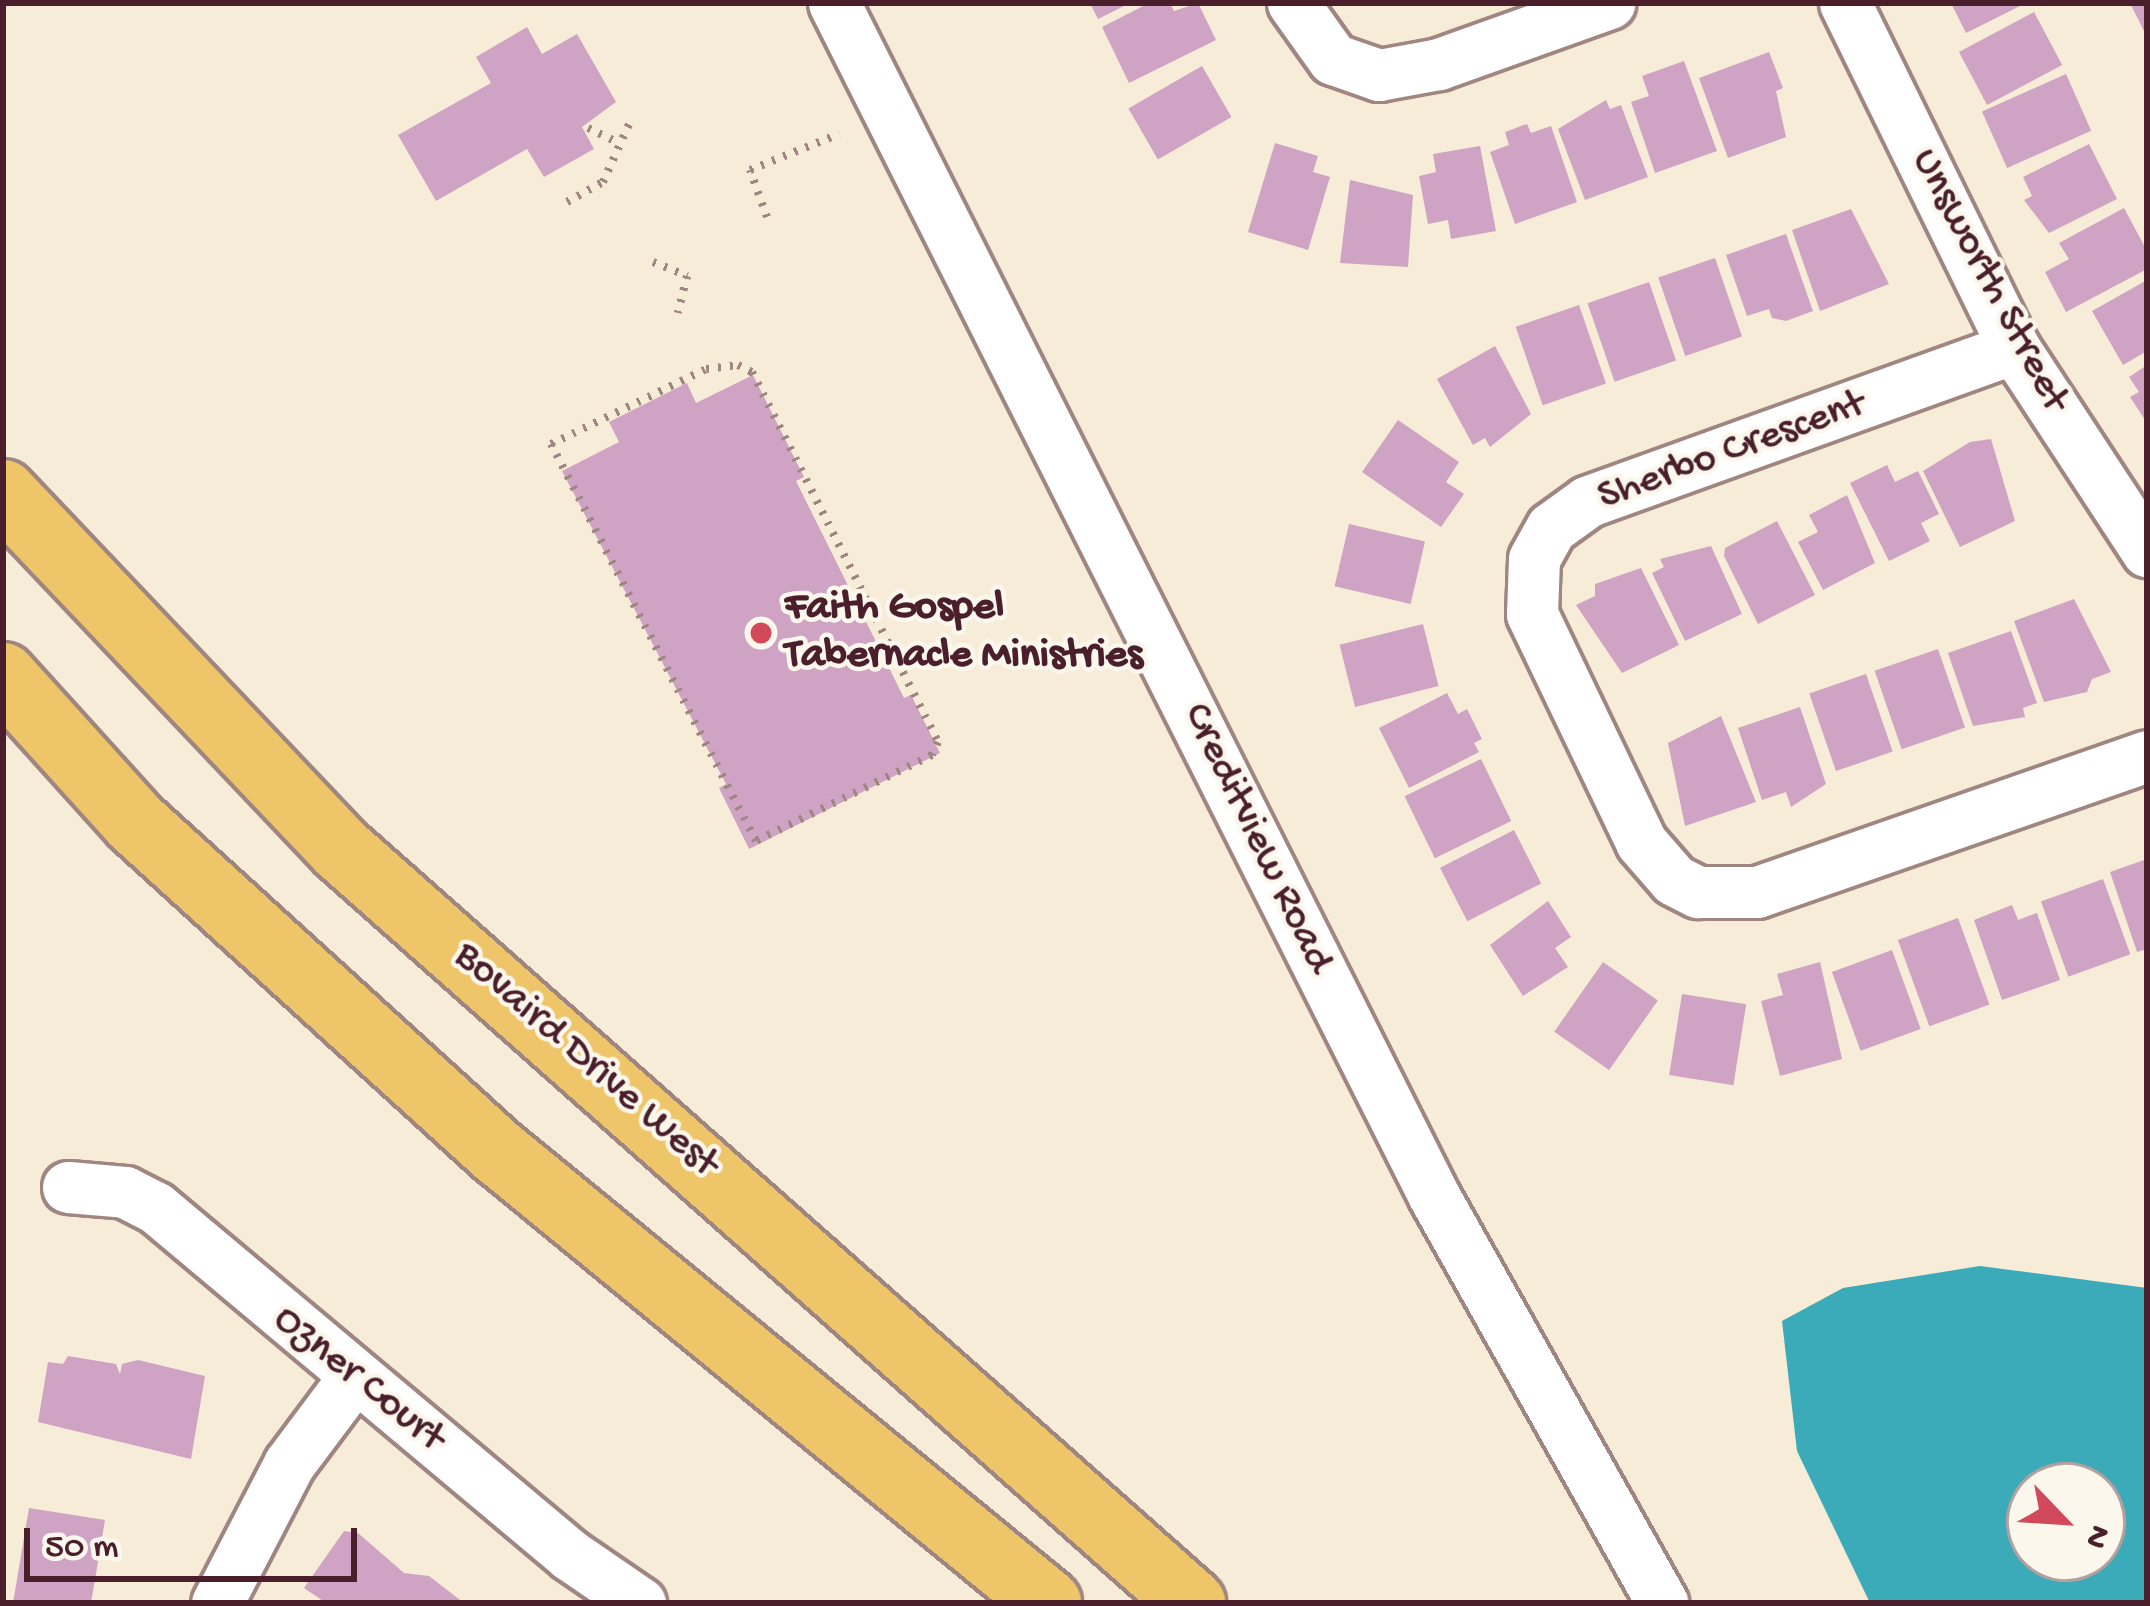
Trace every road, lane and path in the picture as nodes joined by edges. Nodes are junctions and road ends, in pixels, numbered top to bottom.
1 (834, 3) edge
2 (1293, 3) edge
3 (1609, 3) edge
4 (1845, 3) edge
5 (630, 122) dead end
6 (588, 128) dead end
7 (839, 134) dead end
8 (619, 143) junction
9 (567, 202) dead end
10 (766, 217) dead end
11 (653, 262) dead end
12 (679, 313) dead end
13 (2014, 348) junction
14 (706, 369) joint
15 (3, 493) edge
16 (2147, 551) edge
17 (3, 676) edge
18 (2147, 756) edge
19 (68, 1187) dead end
20 (354, 1377) junction
21 (218, 1603) edge
22 (640, 1603) edge
23 (1048, 1603) edge
24 (1192, 1603) edge
25 (1662, 1603) edge

1 - 25 street, Creditview Road
2 - 3 street
4 - 13 street, Unsworth Street
5 - 8 path
6 - 8 path
7 - 10 path
8 - 9 path
11 - 12 path
13 - 16 street, Unsworth Street
13 - 18 street, Sherbo Crescent
14 - 14 path
15 - 24 main road, Bovaird Drive West
17 - 23 main road
19 - 20 street, Ozner Court
20 - 21 street
20 - 22 street, Ozner Court

